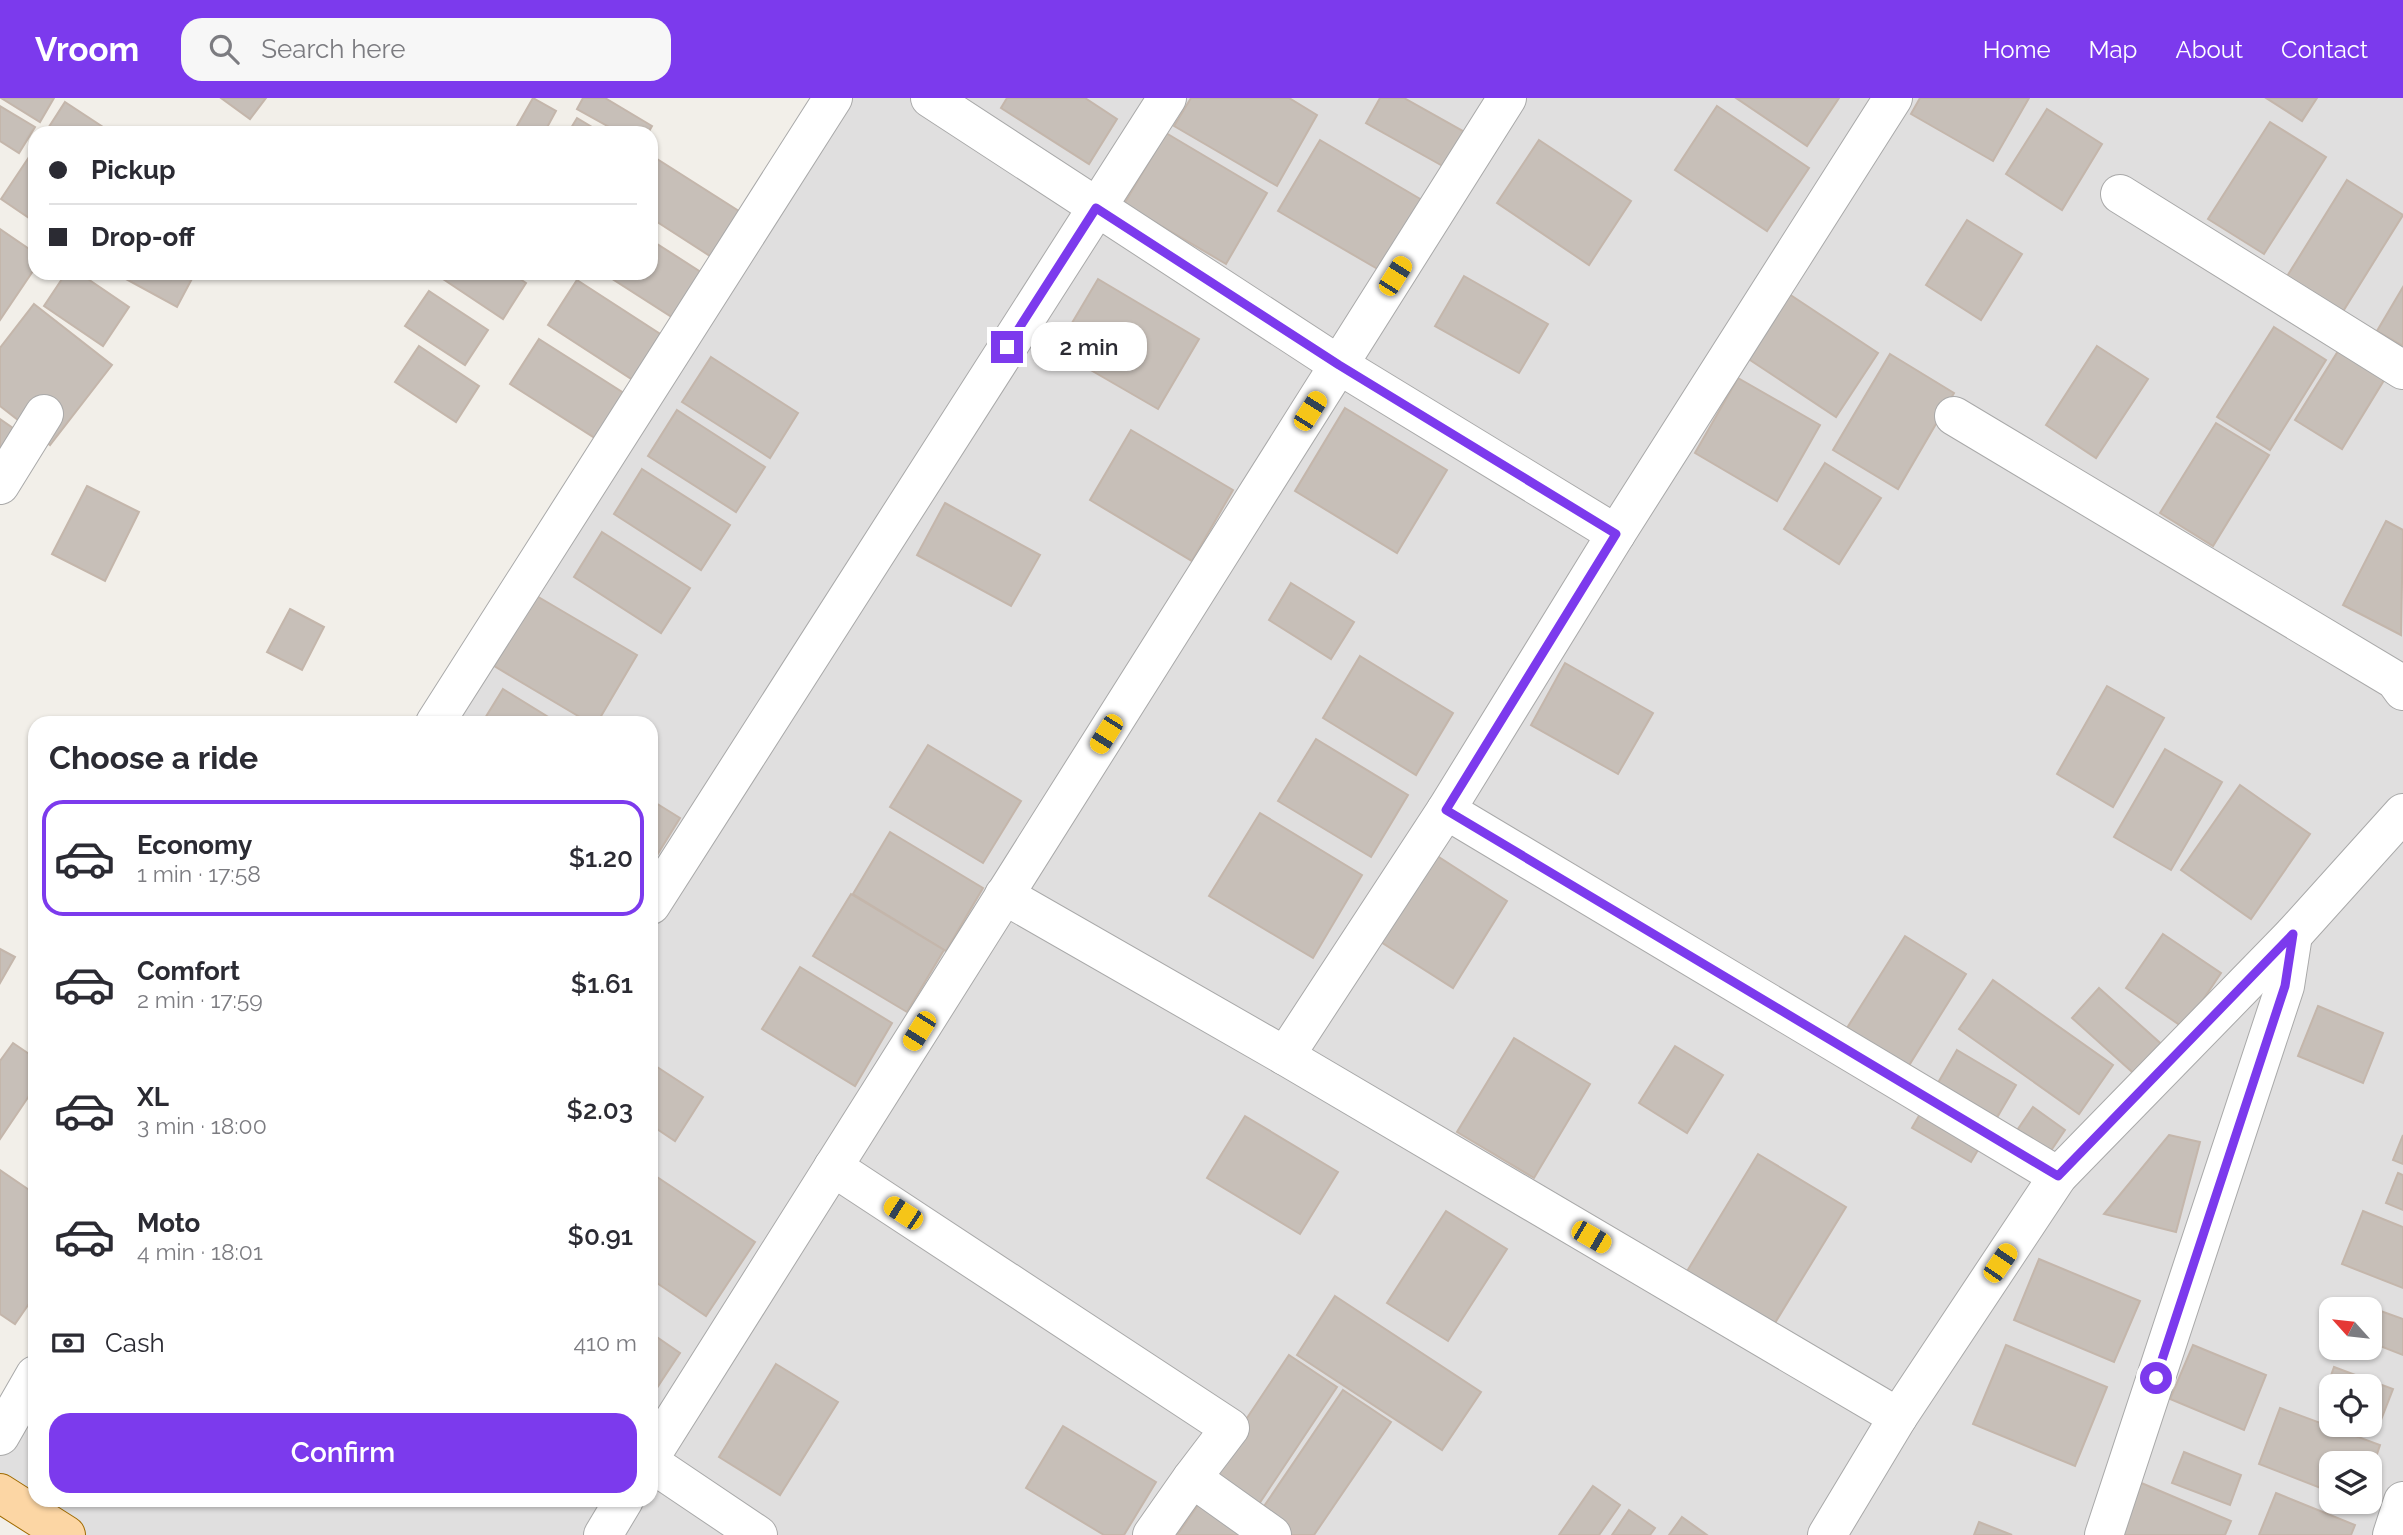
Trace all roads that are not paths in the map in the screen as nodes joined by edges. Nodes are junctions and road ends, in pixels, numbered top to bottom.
1 (833, 98) edge
2 (930, 98) edge
3 (1167, 98) edge
4 (1507, 98) edge
5 (1893, 98) edge
6 (2120, 194) dead end
7 (1096, 208) junction
8 (1339, 365) junction
9 (2403, 370) edge
10 (44, 414) dead end
11 (1954, 416) dead end
12 (0, 485) edge
13 (1616, 534) junction
14 (2403, 691) edge
15 (439, 716) edge
16 (1446, 810) junction
17 (2403, 813) edge
18 (658, 894) edge
19 (1004, 895) junction
20 (2293, 934) junction
21 (1285, 1056) junction
22 (833, 1167) junction
23 (2058, 1176) junction
24 (28, 1386) edge
25 (1898, 1417) junction
26 (0, 1436) edge
27 (658, 1445) edge
28 (658, 1468) edge
29 (1192, 1478) junction
30 (0, 1493) edge
31 (2403, 1501) edge
32 (620, 1507) edge
33 (66, 1535) edge
34 (603, 1535) edge
35 (758, 1535) edge
36 (1152, 1535) edge
37 (1272, 1535) edge
38 (1828, 1535) edge
39 (2104, 1535) edge
40 (2392, 1535) edge

1 - 15 street
2 - 7 street
3 - 7 street
4 - 8 street
5 - 13 street
6 - 9 street
7 - 8 street
7 - 18 street
8 - 13 street
8 - 19 street
10 - 12 street
11 - 14 street
13 - 16 street
16 - 21 street
16 - 23 street
17 - 20 street
19 - 21 street
19 - 22 street
20 - 23 street
20 - 39 street
21 - 25 street
22 - 27 street
22 - 29 street
23 - 25 street
24 - 26 street
25 - 38 street
28 - 35 street
29 - 36 street
29 - 37 street
30 - 33 main road
31 - 40 street
32 - 34 street

